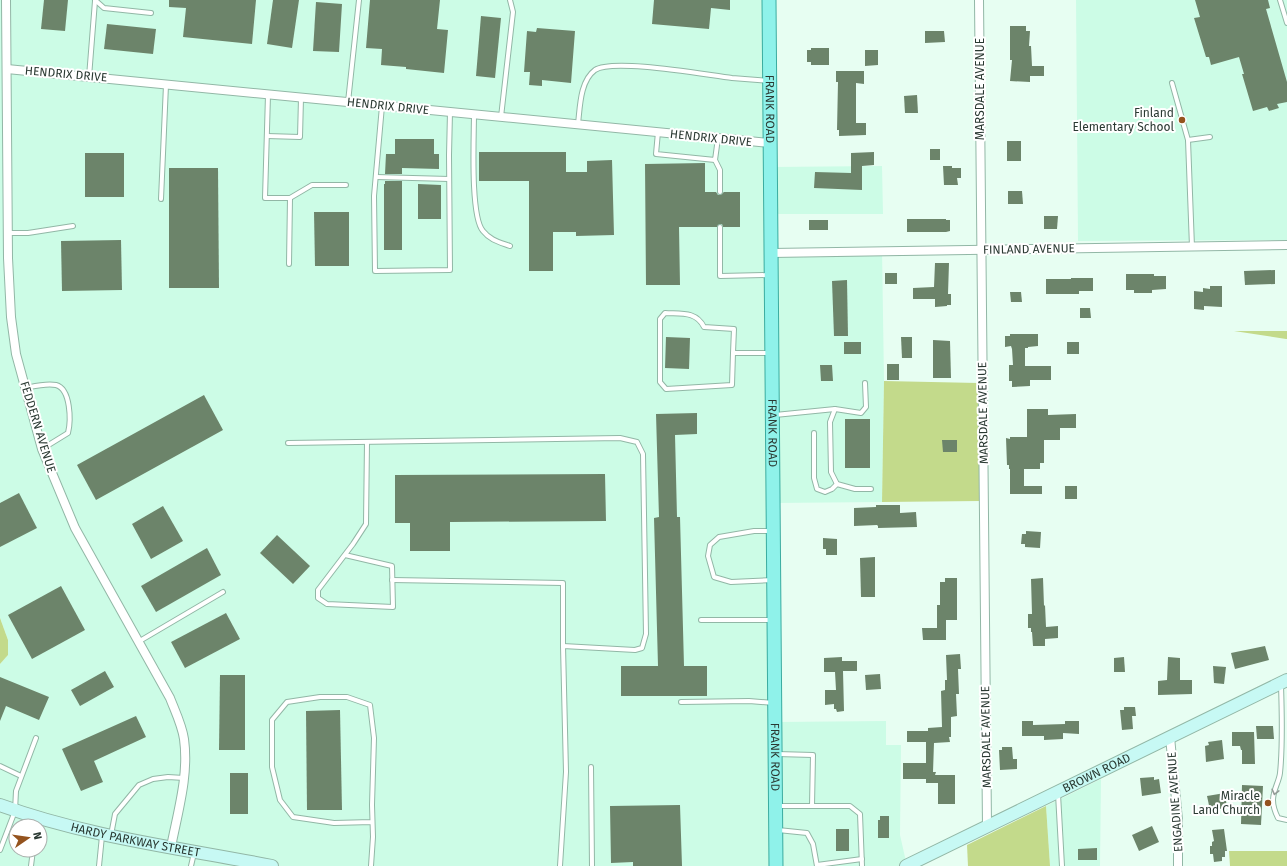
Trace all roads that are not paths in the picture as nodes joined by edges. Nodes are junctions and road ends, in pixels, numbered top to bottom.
1 (6, 0) edge
2 (95, 0) edge
3 (359, 0) edge
4 (510, 0) edge
5 (769, 0) edge
6 (979, 0) edge
7 (1280, 0) edge
8 (151, 13) dead end
9 (1287, 23) edge
10 (3, 46) edge
11 (7, 69) junction
12 (89, 77) junction
13 (769, 81) junction
14 (1172, 83) dead end
15 (166, 84) junction
16 (268, 94) junction
17 (4, 95) edge
18 (301, 97) junction
19 (348, 102) junction
20 (382, 105) junction
21 (450, 112) junction
22 (474, 114) junction
23 (501, 117) junction
24 (578, 124) junction
25 (658, 132) junction
26 (267, 136) junction
27 (1210, 137) dead end
28 (718, 138) junction
29 (1188, 140) junction
30 (770, 143) junction
31 (4, 145) edge
32 (715, 160) junction
33 (376, 177) junction
34 (449, 179) junction
35 (346, 185) dead end
36 (720, 192) dead end
37 (290, 198) junction
38 (162, 199) dead end
39 (73, 226) dead end
40 (720, 227) dead end
41 (8, 233) junction
42 (510, 246) dead end
43 (1287, 246) edge
44 (1192, 247) junction
45 (981, 250) junction
46 (771, 253) junction
47 (289, 264) dead end
48 (771, 275) junction
49 (733, 353) junction
50 (772, 353) junction
51 (865, 383) dead end
52 (25, 388) junction
53 (835, 409) junction
54 (772, 415) junction
55 (814, 434) dead end
56 (367, 442) junction
57 (288, 443) dead end
58 (42, 449) junction
59 (837, 484) junction
60 (871, 489) dead end
61 (773, 531) junction
62 (345, 555) junction
63 (392, 580) junction
64 (773, 580) junction
65 (224, 592) dead end
66 (701, 620) dead end
67 (774, 620) junction
68 (138, 642) junction
69 (563, 646) junction
70 (1284, 681) edge
71 (681, 702) dead end
72 (774, 703) junction
73 (1287, 723) edge
74 (1282, 726) junction
75 (1170, 737) junction
76 (36, 738) dead end
77 (775, 754) junction
78 (0, 766) edge
79 (591, 767) dead end
80 (21, 776) junction
81 (184, 778) junction
82 (1058, 792) junction
83 (0, 806) edge
84 (775, 806) junction
85 (812, 806) junction
86 (15, 811) junction
87 (28, 818) edge
88 (1287, 820) edge
89 (372, 822) junction
90 (48, 824) edge
91 (987, 826) junction
92 (776, 830) junction
93 (107, 834) junction
94 (171, 847) junction
95 (0, 850) edge
96 (194, 851) junction
97 (862, 859) junction
98 (250, 864) edge
99 (99, 866) edge
100 (191, 866) edge
101 (272, 866) edge
102 (371, 866) edge
103 (560, 866) edge
104 (592, 866) edge
105 (776, 866) edge
106 (817, 866) edge
107 (862, 866) edge
108 (906, 866) edge
109 (1062, 866) edge
110 (1178, 866) edge

1 - 10 street, FEDDERN AVENUE
2 - 8 lane
2 - 12 lane
3 - 19 lane
4 - 23 lane
5 - 13 main road, FRANK ROAD
6 - 45 street, MARSDALE AVENUE
7 - 9 lane
10 - 11 street, FEDDERN AVENUE
11 - 12 street, HENDRIX DRIVE
11 - 17 street, FEDDERN AVENUE
12 - 15 street, HENDRIX DRIVE
13 - 24 lane
13 - 30 main road, FRANK ROAD
14 - 29 lane
15 - 16 street, HENDRIX DRIVE
15 - 38 lane
16 - 18 street, HENDRIX DRIVE
16 - 26 lane
17 - 31 street, FEDDERN AVENUE
18 - 19 street, HENDRIX DRIVE
18 - 26 lane
19 - 20 street, HENDRIX DRIVE
20 - 21 street, HENDRIX DRIVE
20 - 33 lane
21 - 22 street, HENDRIX DRIVE
21 - 34 lane
22 - 23 street, HENDRIX DRIVE
22 - 42 lane
23 - 24 street, HENDRIX DRIVE
24 - 25 street, HENDRIX DRIVE
25 - 28 street, HENDRIX DRIVE
25 - 32 lane
26 - 37 lane
27 - 29 lane
28 - 30 street, HENDRIX DRIVE
28 - 32 lane
29 - 44 lane
30 - 46 main road, FRANK ROAD
31 - 41 street, FEDDERN AVENUE
32 - 36 lane
33 - 34 lane
33 - 34 lane
35 - 37 lane
37 - 47 lane
39 - 41 lane
40 - 48 lane
41 - 52 street, FEDDERN AVENUE
43 - 44 street, FINLAND AVENUE
44 - 45 street, FINLAND AVENUE
45 - 46 street, FINLAND AVENUE
45 - 91 street, MARSDALE AVENUE
46 - 48 main road, FRANK ROAD
48 - 50 main road, FRANK ROAD
49 - 49 lane
49 - 50 lane
50 - 54 main road, FRANK ROAD
51 - 53 lane
52 - 58 street, FEDDERN AVENUE
52 - 58 lane
53 - 54 lane
53 - 59 lane
54 - 61 main road, FRANK ROAD
55 - 59 lane
56 - 57 lane
56 - 62 lane
56 - 69 lane
58 - 68 street, FEDDERN AVENUE
59 - 60 lane
61 - 64 main road, FRANK ROAD
61 - 64 lane
62 - 63 lane
62 - 63 lane
63 - 69 lane
64 - 67 main road, FRANK ROAD
65 - 68 lane
66 - 67 lane
67 - 72 main road, FRANK ROAD
68 - 81 street, FEDDERN AVENUE
69 - 103 lane
70 - 74 lane
70 - 75 main road, BROWN ROAD
71 - 72 lane
72 - 77 main road, FRANK ROAD
73 - 74 lane
74 -> 88 lane
75 - 82 main road, BROWN ROAD
75 - 110 street, ENGADINE AVENUE
76 - 80 lane
77 - 84 main road, FRANK ROAD
77 - 85 lane
78 - 80 lane
79 - 104 lane
80 - 86 lane
81 - 93 lane
81 - 94 street, FEDDERN AVENUE
82 - 91 main road, BROWN ROAD
82 - 109 lane
83 - 86 main road, HARDY PARKWAY STREET
84 - 85 lane
84 - 92 main road, FRANK ROAD
85 - 97 lane
86 - 87 main road, HARDY PARKWAY STREET
86 - 95 lane
89 - 89 lane
89 - 102 lane
90 - 93 main road, HARDY PARKWAY STREET
91 - 108 main road, BROWN ROAD
92 - 105 main road, FRANK ROAD
92 - 106 lane
93 - 94 main road, HARDY PARKWAY STREET
93 - 99 lane
94 - 96 main road, HARDY PARKWAY STREET
96 - 98 main road, HARDY PARKWAY STREET
96 - 100 lane
97 - 106 lane
97 - 107 lane
98 - 101 main road, HARDY PARKWAY STREET

